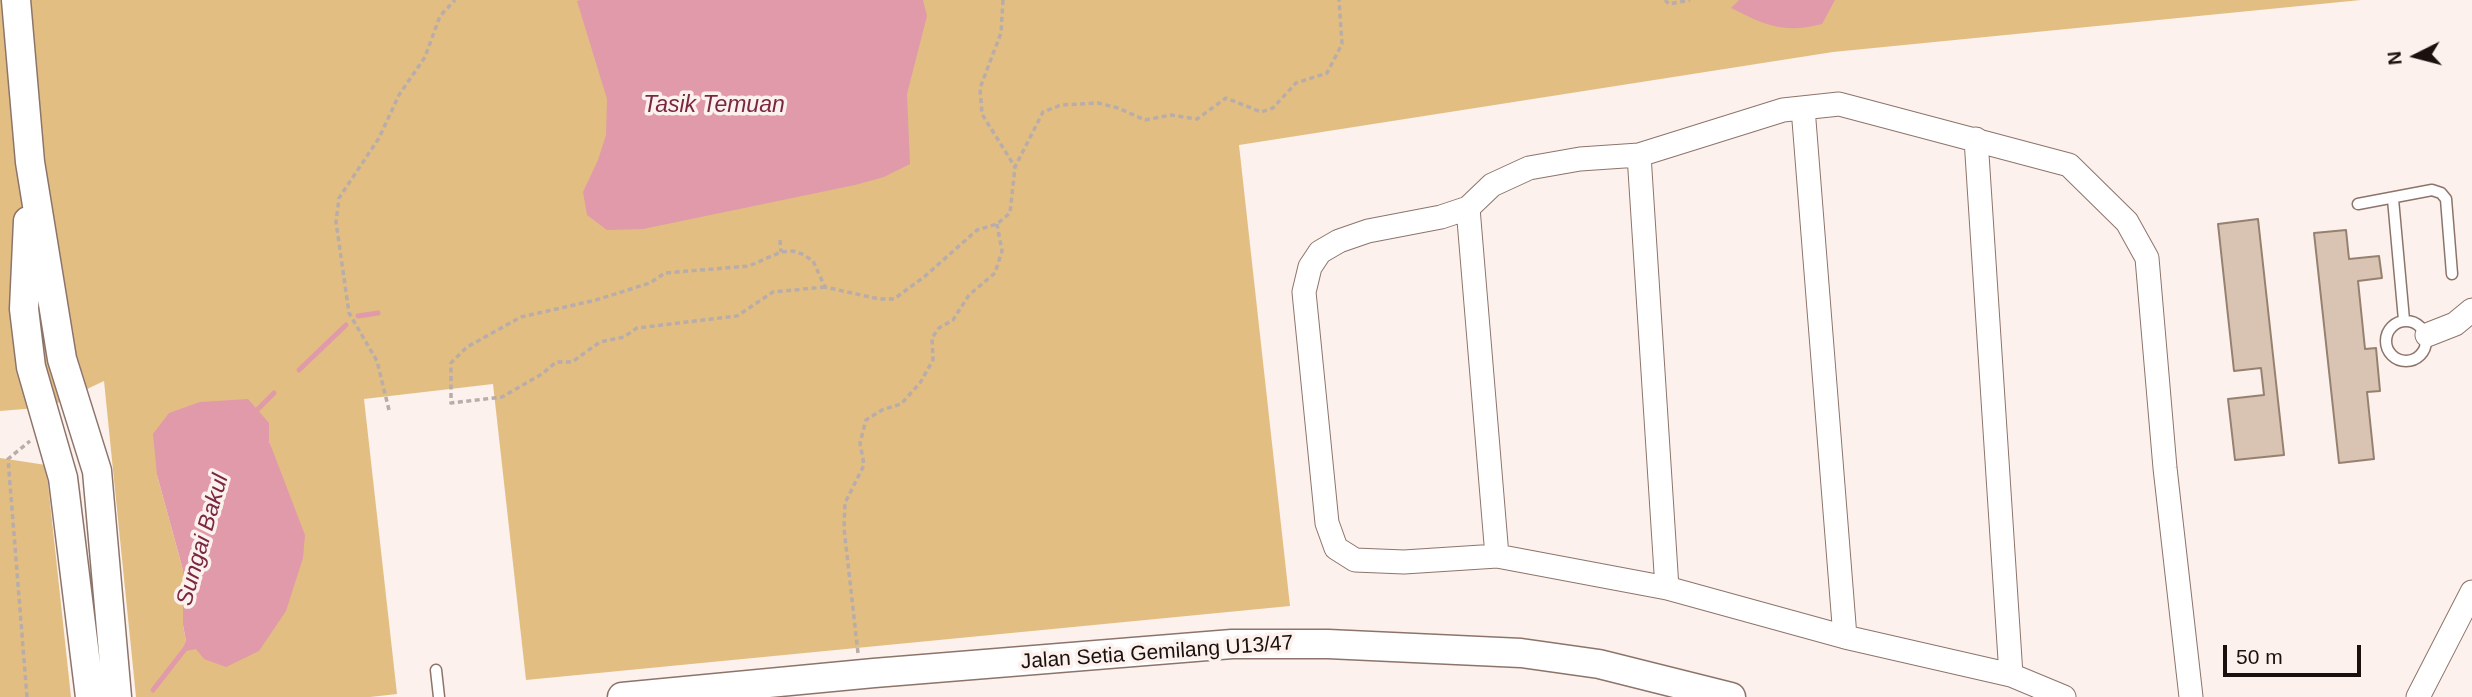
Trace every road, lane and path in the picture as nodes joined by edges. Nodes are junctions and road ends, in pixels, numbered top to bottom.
1 (16, 0) edge
2 (455, 0) edge
3 (1003, 0) edge
4 (1339, 0) edge
5 (1665, 0) edge
6 (1690, 0) edge
7 (1803, 108) junction
8 (1976, 139) junction
9 (1639, 155) junction
10 (30, 162) junction
11 (1015, 167) junction
12 (2393, 199) junction
13 (2358, 204) dead end
14 (1468, 208) junction
15 (997, 224) junction
16 (780, 240) dead end
17 (781, 252) junction
18 (2452, 274) dead end
19 (825, 287) junction
20 (2472, 310) edge
21 (2404, 320) junction
22 (2427, 335) junction
23 (389, 410) dead end
24 (47, 425) junction
25 (1497, 556) junction
26 (1667, 588) junction
27 (2472, 592) edge
28 (1845, 636) junction
29 (436, 670) dead end
30 (2011, 675) junction
31 (870, 682) edge
32 (27, 697) edge
33 (90, 697) edge
34 (117, 697) edge
35 (439, 697) edge
36 (622, 697) edge
37 (1731, 697) edge
38 (2064, 697) edge
39 (2192, 697) edge
40 (2418, 697) edge

1 - 10 street
2 - 23 path
3 - 11 path
4 - 11 path
5 - 6 path
7 - 8 street
7 - 9 street
7 - 28 street
8 - 30 street
8 - 39 street
9 - 14 street
9 - 26 street
10 - 24 street
10 - 34 street
11 - 15 path
12 - 13 lane
12 - 18 lane
12 - 21 lane
14 - 25 street
14 - 25 street
15 - 19 path
15 - 31 path
16 - 17 path
17 - 19 path
17 - 19 path
20 - 22 street
21 - 22 lane
21 - 22 lane
24 - 32 path
24 - 33 street
25 - 26 street
26 - 28 street
27 - 40 street
28 - 30 street
29 - 35 lane
30 - 38 street
31 - 36 street, Jalan Setia Gemilang U13/47
31 - 37 street, Jalan Setia Gemilang U13/47

